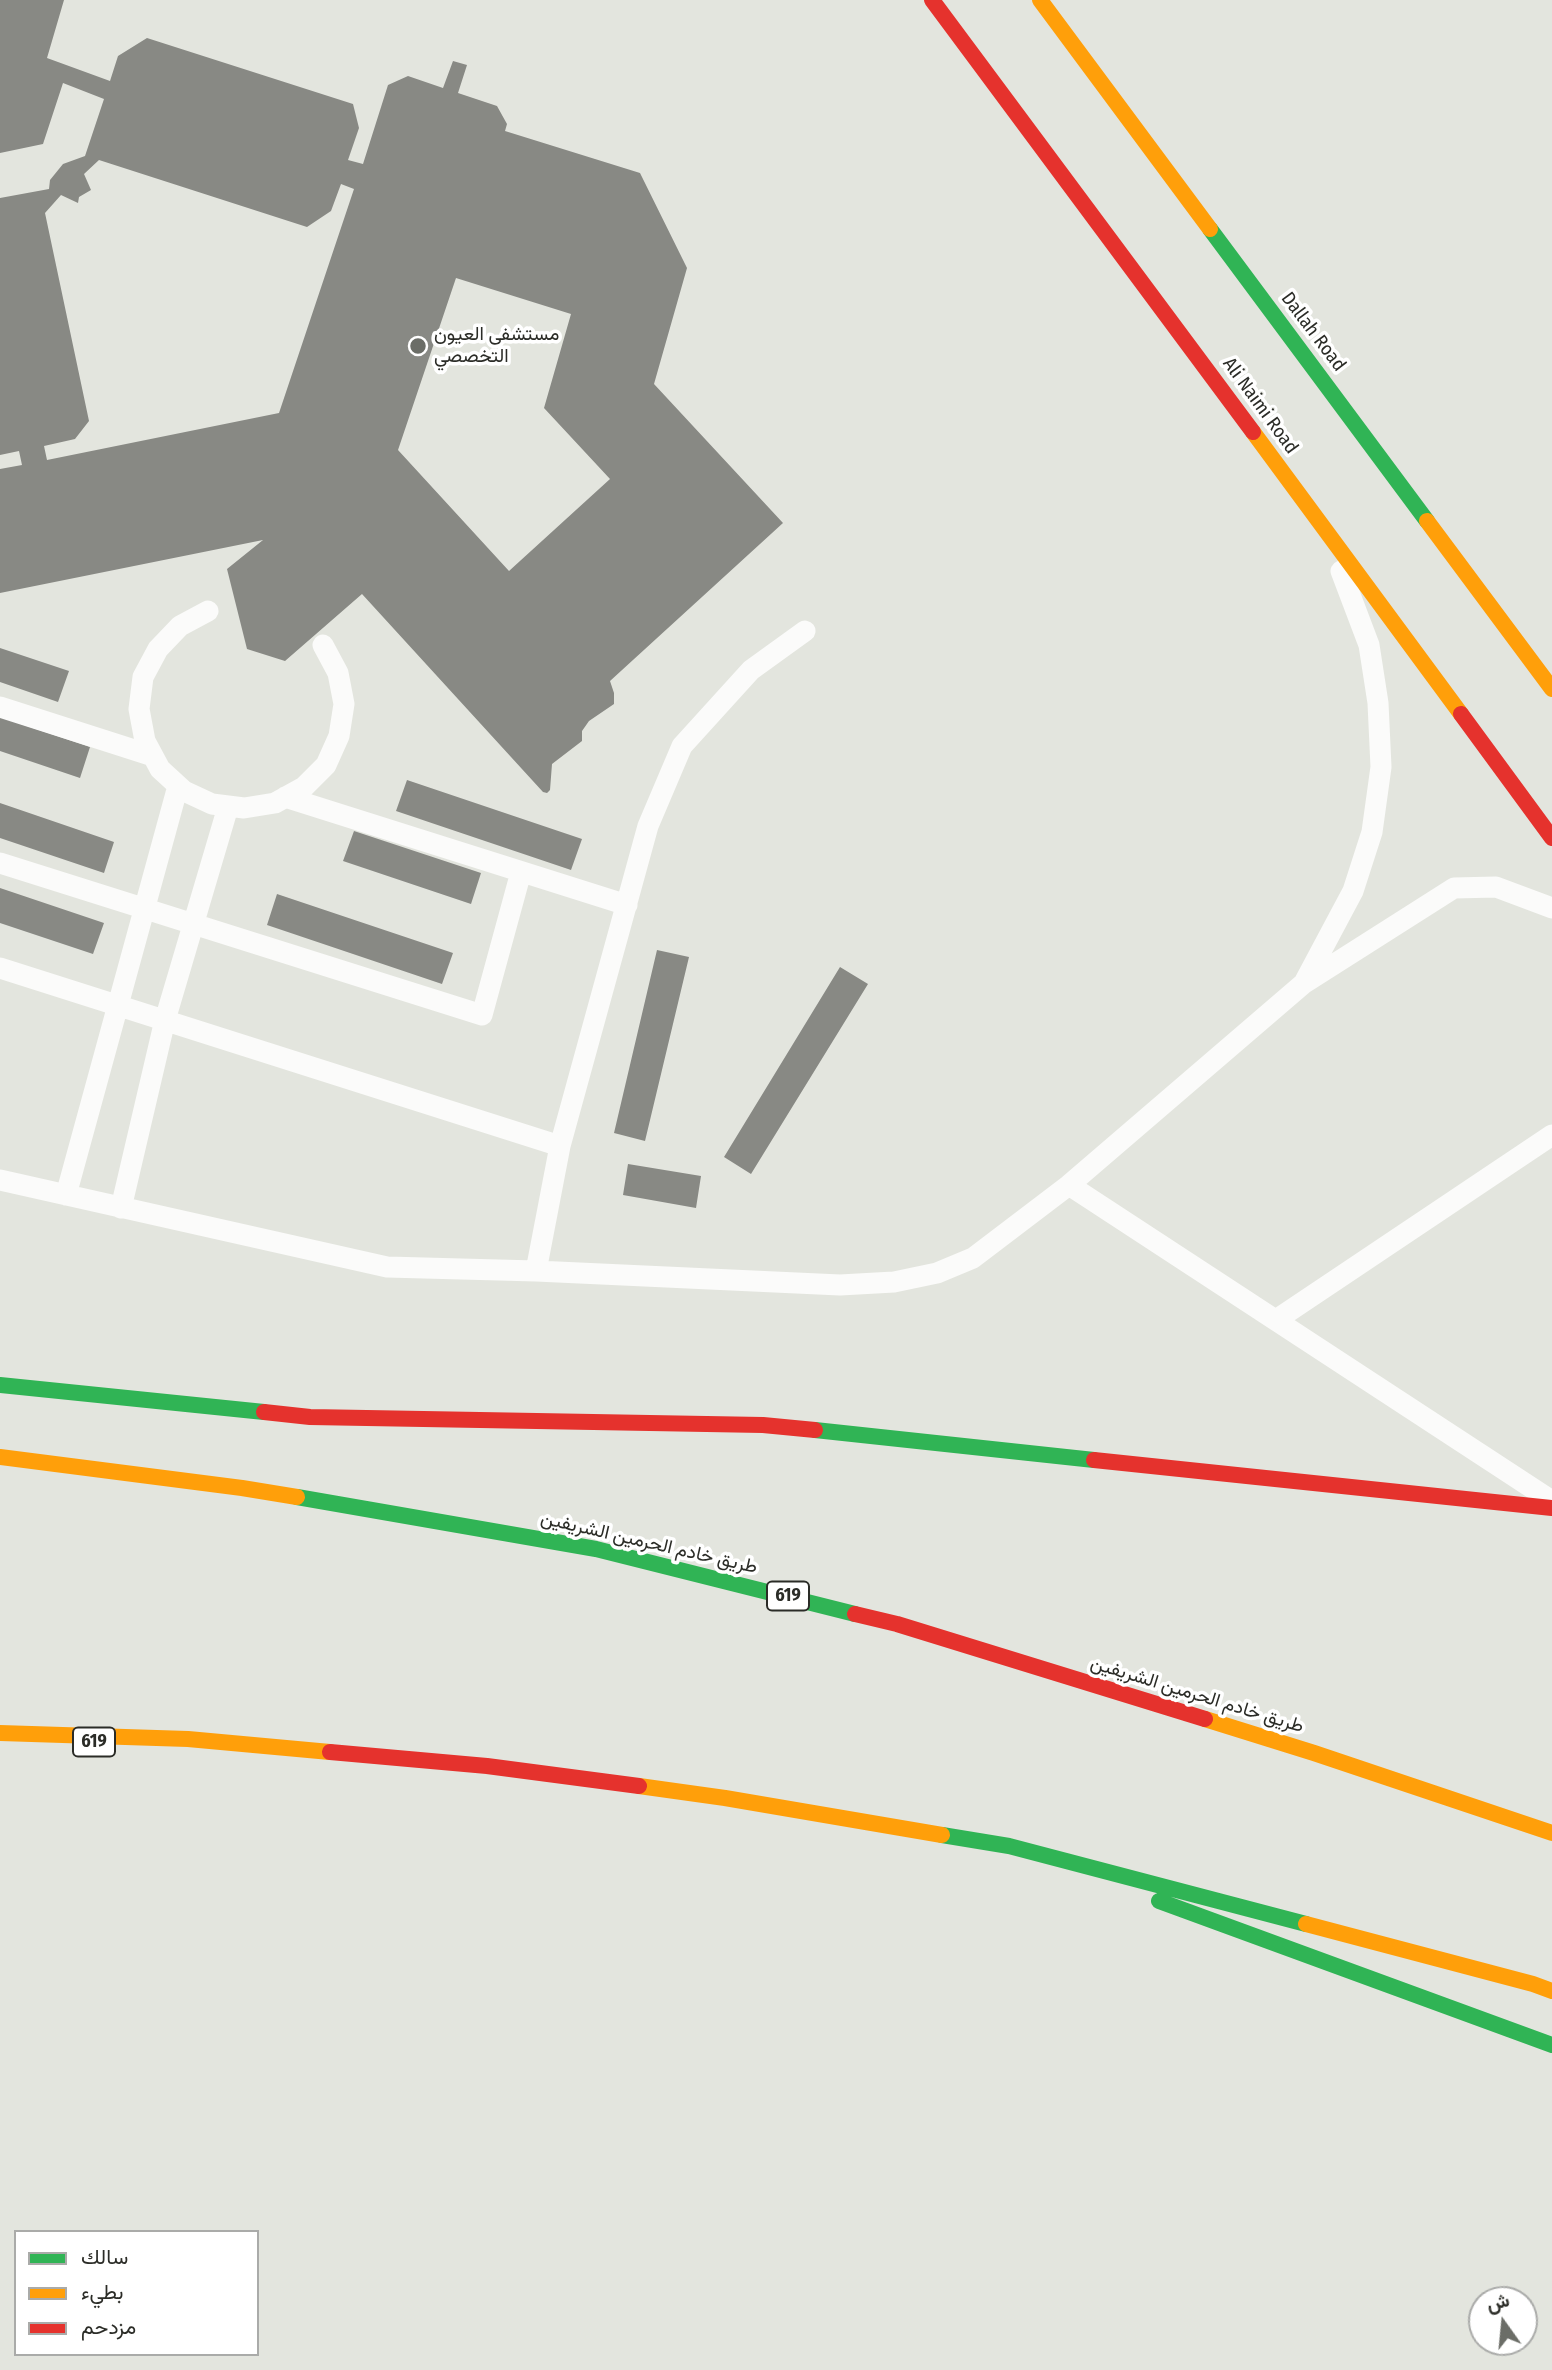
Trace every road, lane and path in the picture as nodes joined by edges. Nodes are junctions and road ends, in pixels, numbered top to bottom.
1 (932, 0) edge
2 (1040, 0) edge
3 (1327, 531) junction
4 (208, 611) dead end
5 (805, 631) dead end
6 (323, 645) dead end
7 (1552, 689) edge
8 (0, 707) edge
9 (153, 756) junction
10 (178, 786) junction
11 (285, 797) junction
12 (228, 807) junction
13 (1552, 838) edge
14 (0, 863) edge
15 (521, 872) junction
16 (626, 905) junction
17 (144, 908) junction
18 (1552, 908) edge
19 (193, 924) junction
20 (0, 968) edge
21 (1303, 984) junction
22 (118, 1005) junction
23 (165, 1020) junction
24 (1552, 1135) edge
25 (560, 1146) junction
26 (0, 1180) edge
27 (1069, 1185) junction
28 (66, 1195) junction
29 (121, 1208) junction
30 (536, 1271) junction
31 (1276, 1320) junction
32 (0, 1385) edge
33 (0, 1457) edge
34 (1552, 1501) edge
35 (1552, 1508) edge
36 (0, 1733) edge
37 (188, 1739) junction
38 (0, 1746) edge
39 (1552, 1833) edge
40 (1009, 1846) junction
41 (1552, 1991) edge
42 (1552, 2045) edge

1 - 3 main road, Ali Naimi Road
2 - 7 main road, Dallah Road
3 - 13 main road, Ali Naimi Road
3 - 21 lane
4 - 9 lane
5 - 16 lane
6 - 11 lane
8 - 9 lane
9 - 10 lane
10 - 12 lane
10 - 17 lane
11 - 12 lane
11 - 15 lane
12 - 19 lane
14 - 17 lane
15 - 16 lane
15 - 19 lane
16 - 25 lane
17 - 19 lane
17 - 22 lane
18 - 21 lane
19 - 23 lane
20 - 22 lane
21 - 27 lane
22 - 23 lane
22 - 28 lane
23 - 25 lane
23 - 29 lane
24 - 31 lane
25 - 30 lane
26 - 28 lane
27 - 30 lane
27 - 31 lane
28 - 29 lane
29 - 30 lane
31 - 34 lane
32 - 35 main road
33 - 39 main road, طريق خادم الحرمين الشريفين / 619
36 - 37 main road, 619
37 - 38 main road, 619
37 - 40 main road, 619
40 - 41 main road, 619
40 - 42 main road

